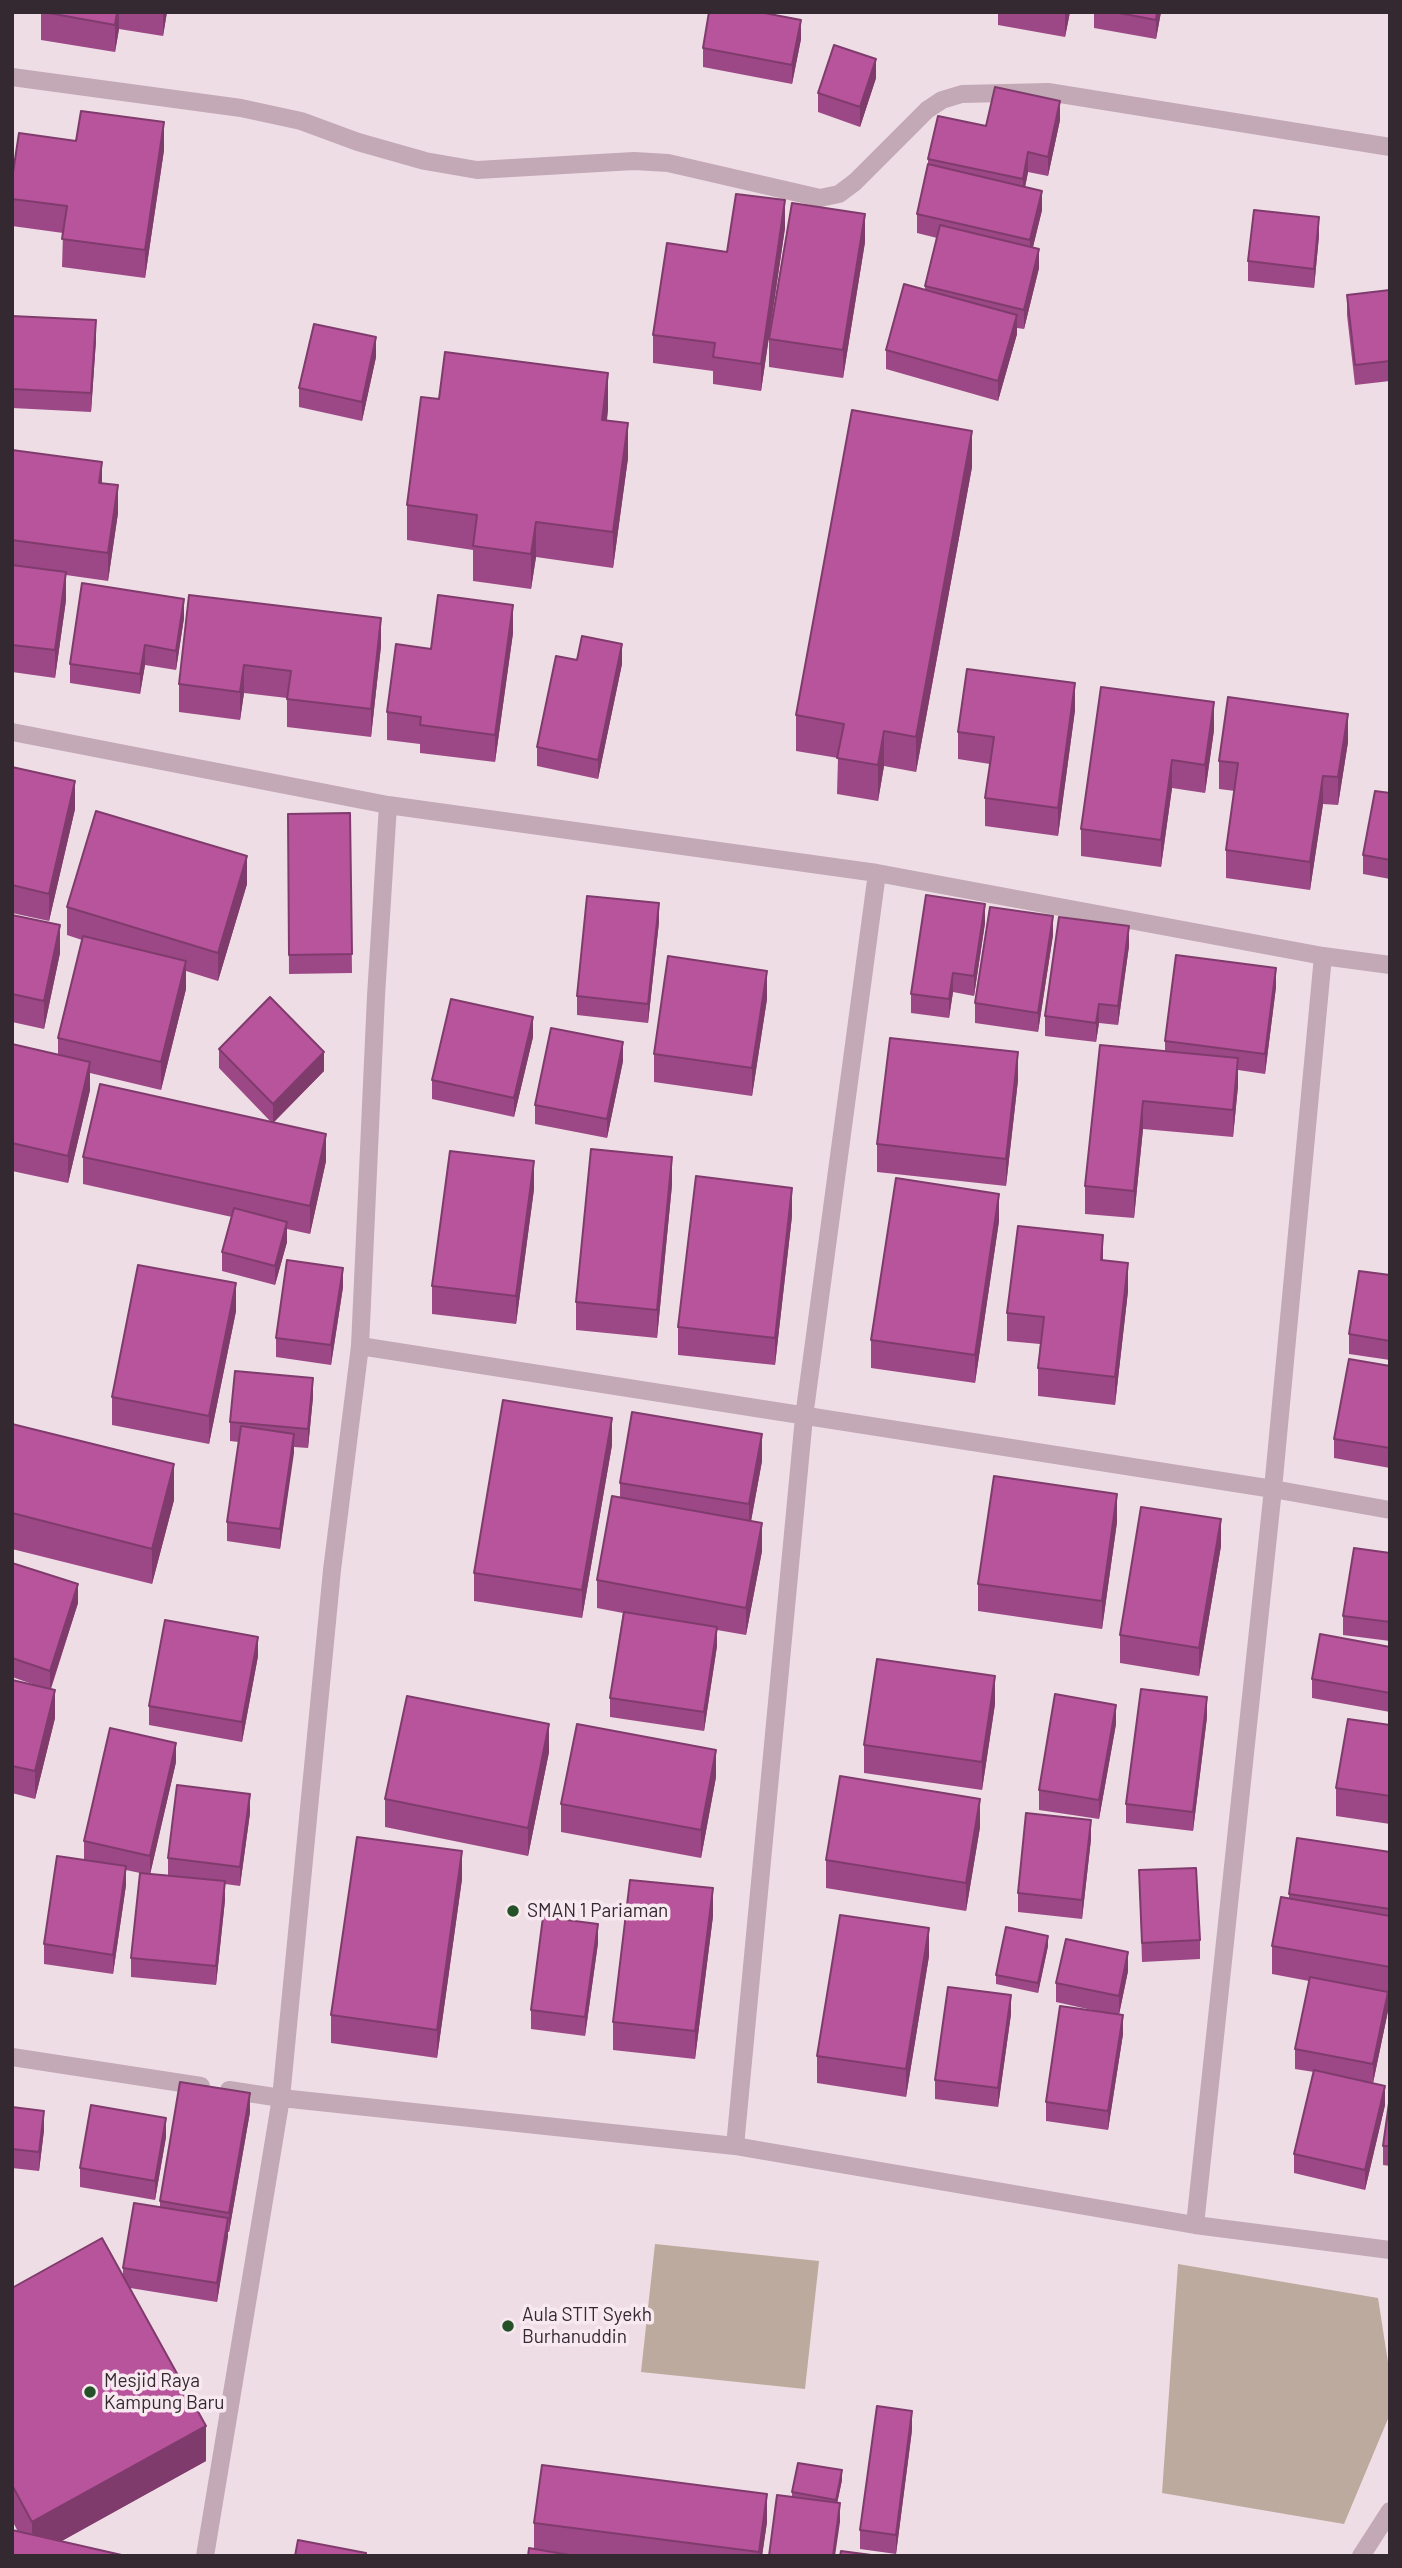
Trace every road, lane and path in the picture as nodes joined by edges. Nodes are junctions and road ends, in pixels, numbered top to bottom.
1 (12, 77) edge
2 (1390, 147) edge
3 (12, 732) edge
4 (388, 805) junction
5 (877, 873) junction
6 (1323, 956) junction
7 (1390, 965) edge
8 (360, 1346) junction
9 (804, 1417) junction
10 (1273, 1489) junction
11 (1390, 1510) edge
12 (12, 2057) edge
13 (281, 2098) junction
14 (735, 2146) junction
15 (1195, 2225) junction
16 (1390, 2250) edge
17 (1390, 2511) edge
18 (205, 2556) edge
19 (1361, 2556) edge

1 - 2 street
3 - 4 street
4 - 5 street
4 - 8 street
5 - 6 street
5 - 9 street
6 - 7 street
6 - 10 street
8 - 9 street
8 - 13 street
9 - 10 street
9 - 14 street
10 - 11 street
10 - 15 street
12 - 13 street
13 - 14 street
13 - 18 street
14 - 15 street
15 - 16 street
17 - 19 street

